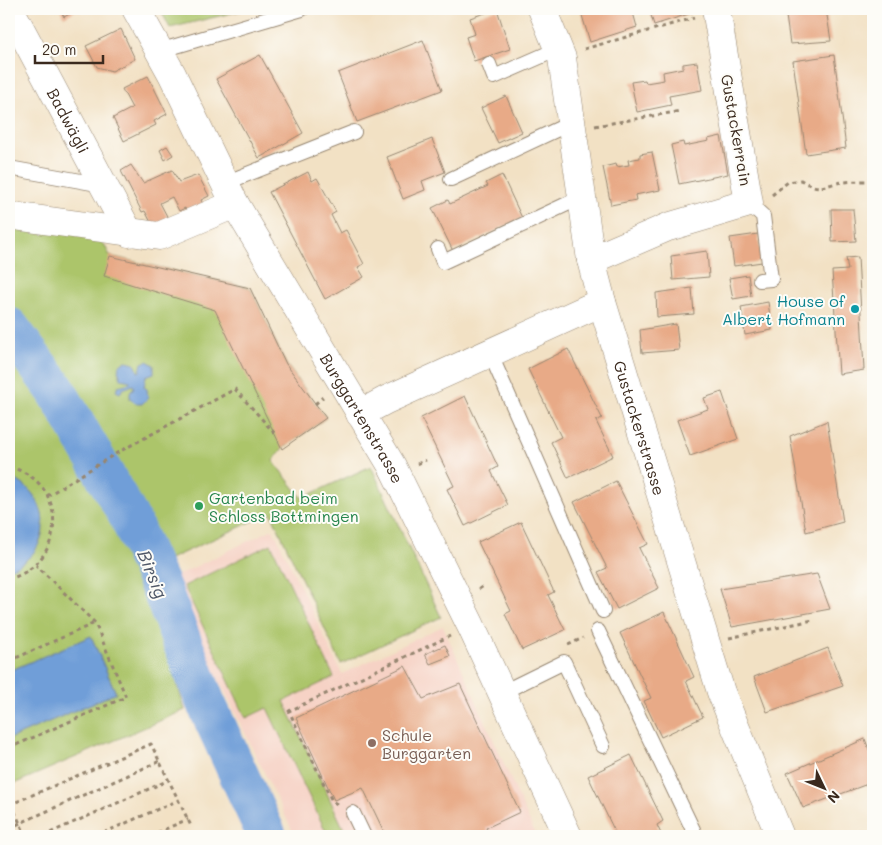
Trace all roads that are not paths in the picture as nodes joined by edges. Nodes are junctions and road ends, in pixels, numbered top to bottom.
1 (10, 9) edge
2 (136, 9) edge
3 (302, 9) edge
4 (542, 9) edge
5 (716, 10) edge
6 (159, 51) junction
7 (560, 52) junction
8 (489, 64) dead end
9 (572, 126) junction
10 (354, 132) dead end
11 (9, 168) edge
12 (451, 179) dead end
13 (104, 185) junction
14 (230, 194) junction
15 (582, 197) junction
16 (749, 203) junction
17 (21, 217) dead end
18 (129, 233) junction
19 (438, 249) dead end
20 (591, 260) junction
21 (760, 280) dead end
22 (602, 302) junction
23 (490, 353) junction
24 (360, 414) junction
25 (604, 611) dead end
26 (598, 632) dead end
27 (501, 693) junction
28 (603, 746) dead end
29 (353, 814) road end
30 (364, 836) edge
31 (568, 836) edge
32 (696, 836) edge
33 (780, 836) edge

1 - 13 street, Badwägli
2 - 6 street, Burggartenstrasse
3 - 6 lane
4 - 7 street, Gustackerstrasse
5 - 16 street, Gustackerrain
6 - 14 street, Burggartenstrasse
7 - 8 lane
7 - 9 street, Gustackerstrasse
9 - 12 lane
9 - 15 street, Gustackerstrasse
10 - 14 lane
11 - 13 lane
13 - 18 street, Badwägli
14 - 18 street
14 - 24 street, Burggartenstrasse
15 - 19 lane
15 - 20 street, Gustackerstrasse
16 - 20 street, Gustackerrain
16 - 21 lane
17 - 18 street
20 - 22 street, Gustackerstrasse
22 - 23 street
22 - 33 street, Gustackerstrasse
23 - 24 street
23 - 25 lane
24 - 27 street, Burggartenstrasse
26 - 32 lane
27 - 28 lane
27 - 31 street, Burggartenstrasse
29 - 30 lane

